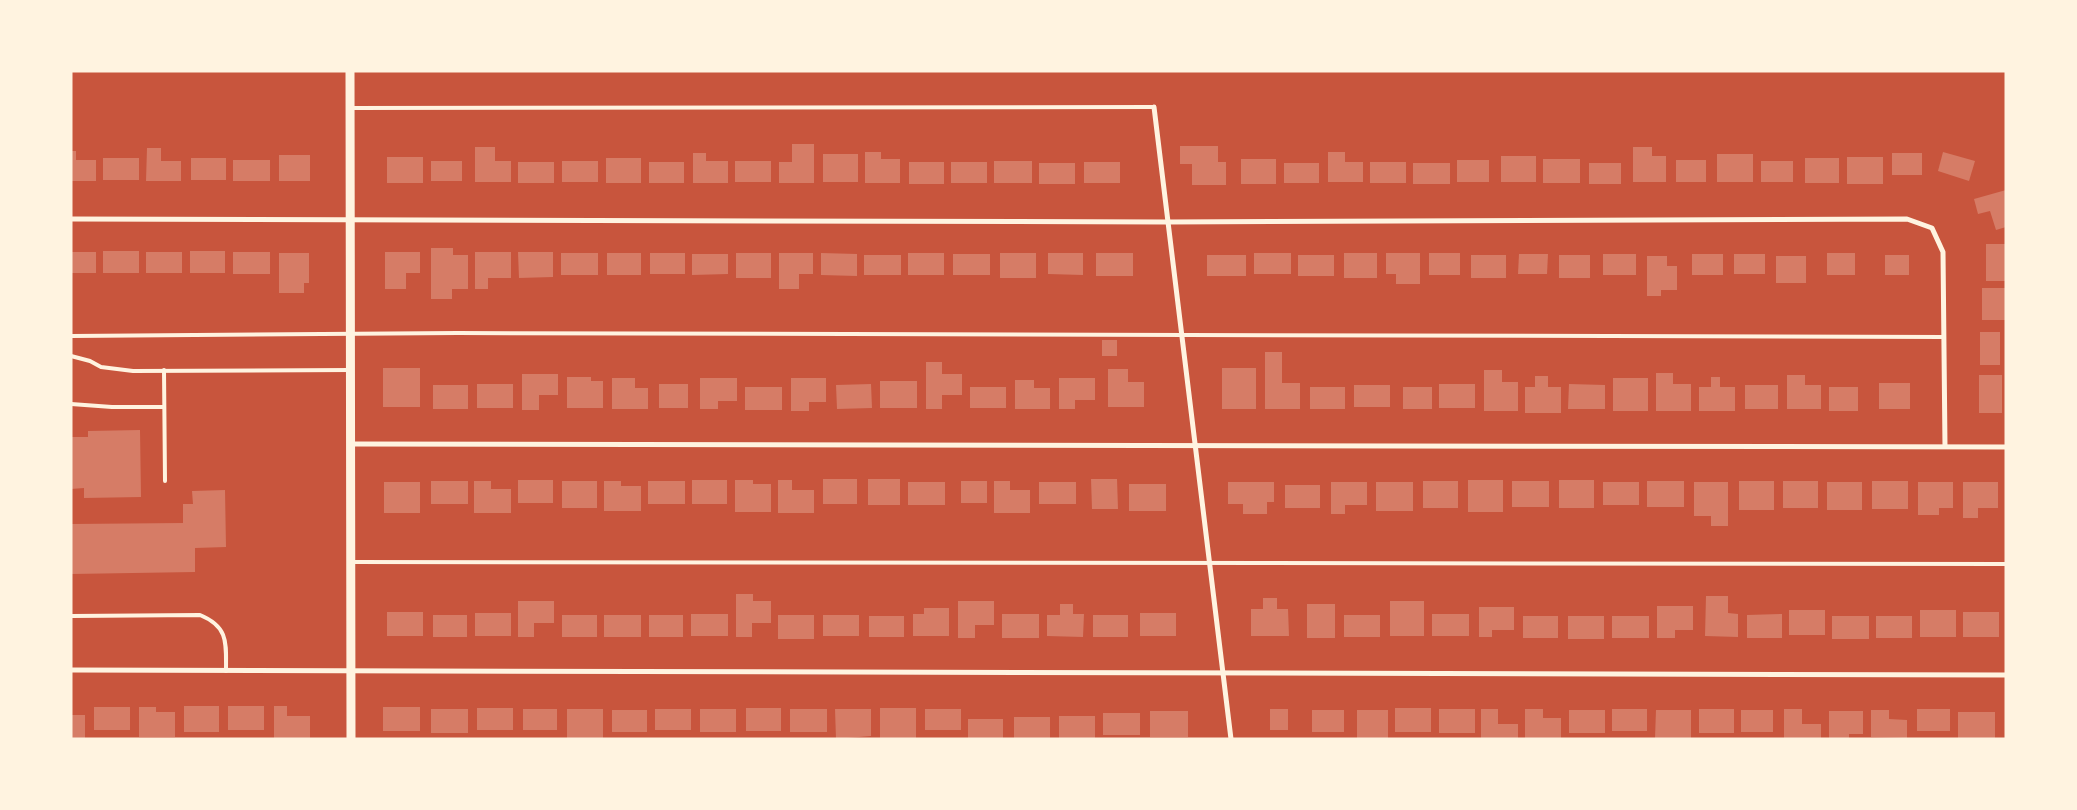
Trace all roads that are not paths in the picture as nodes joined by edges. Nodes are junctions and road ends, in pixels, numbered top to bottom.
1 (350, 71) edge
2 (1154, 107) joint
3 (351, 108) junction
4 (71, 219) edge
5 (351, 221) junction
6 (1167, 222) junction
7 (351, 334) junction
8 (71, 336) edge
9 (1180, 336) junction
10 (1944, 337) junction
11 (71, 356) edge
12 (164, 370) junction
13 (351, 370) junction
14 (71, 404) edge
15 (164, 407) junction
16 (352, 444) junction
17 (1195, 445) junction
18 (1945, 446) junction
19 (2006, 447) edge
20 (165, 481) dead end
21 (352, 562) junction
22 (2006, 564) edge
23 (1209, 565) junction
24 (71, 616) edge
25 (71, 670) edge
26 (226, 670) junction
27 (352, 671) junction
28 (1224, 674) junction
29 (2006, 675) edge
30 (351, 739) edge
31 (1231, 739) edge

1 - 3 street
2 - 3 lane
2 - 6 street
3 - 5 street
4 - 5 street
5 - 6 street
5 - 7 street
6 - 9 street
6 - 10 street
7 - 8 lane
7 - 9 lane
7 - 13 street
9 - 10 lane
9 - 17 street
10 - 18 street
11 - 12 lane
12 - 13 lane
12 - 15 lane
13 - 16 street
14 - 15 lane
15 - 20 lane
16 - 17 street
16 - 21 street
17 - 18 street
17 - 23 street
18 - 19 street
21 - 23 lane
21 - 27 street
22 - 23 lane
23 - 28 street
24 - 26 lane
25 - 26 street
26 - 27 street
27 - 28 street
27 - 30 street
28 - 29 street
28 - 31 street

